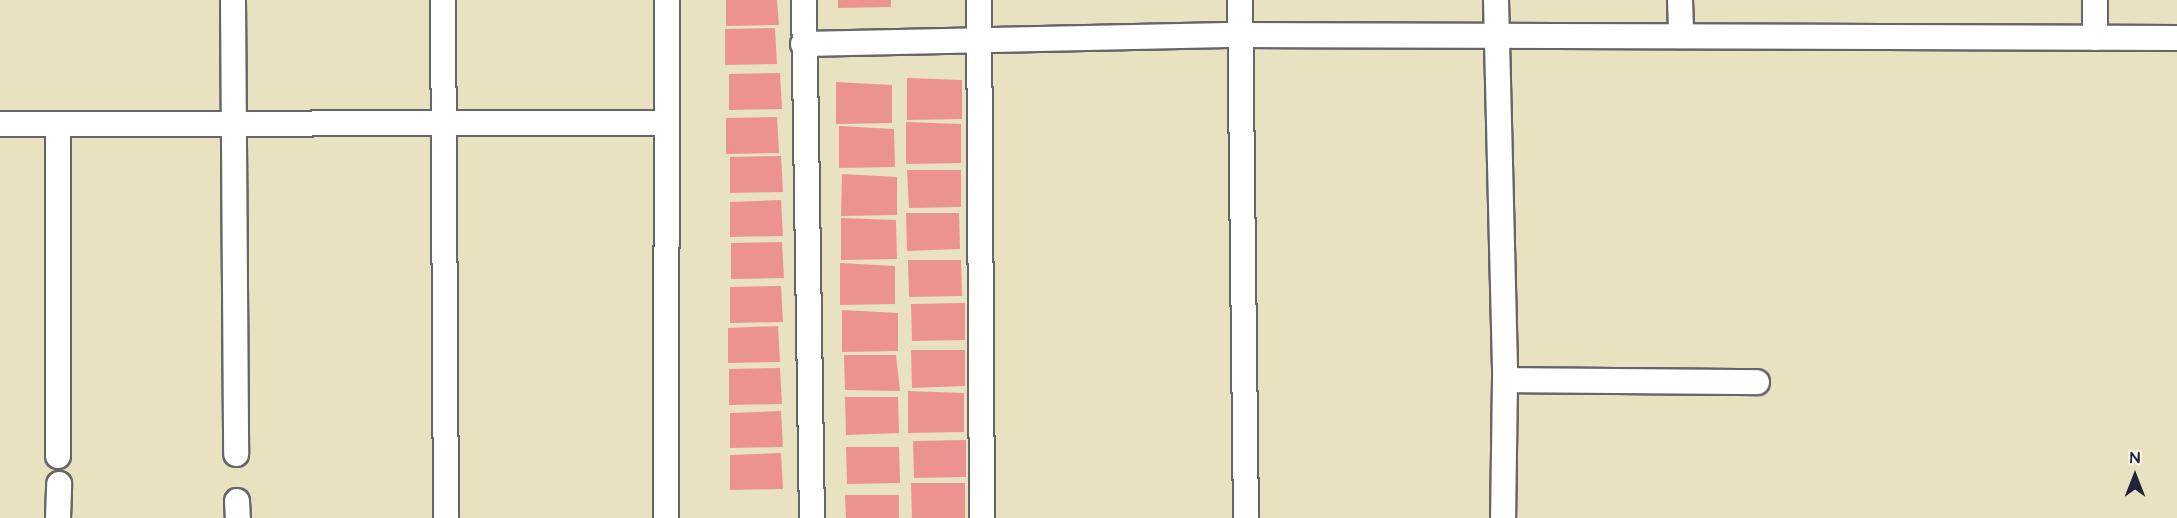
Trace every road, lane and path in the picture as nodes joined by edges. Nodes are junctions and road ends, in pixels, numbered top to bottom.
1 (233, 0) edge
2 (443, 0) edge
3 (667, 0) edge
4 (804, 0) edge
5 (979, 0) edge
6 (1240, 0) edge
7 (1496, 0) edge
8 (1680, 0) edge
9 (2095, 0) edge
10 (1240, 35) junction
11 (1495, 36) junction
12 (1681, 36) junction
13 (2096, 38) junction
14 (2177, 38) edge
15 (979, 40) junction
16 (803, 44) junction
17 (443, 123) junction
18 (667, 123) junction
19 (0, 124) edge
20 (58, 124) junction
21 (234, 124) junction
22 (1505, 380) junction
23 (1757, 382) dead end
24 (236, 454) dead end
25 (58, 456) dead end
26 (59, 484) dead end
27 (58, 518) edge
28 (446, 518) edge
29 (666, 518) edge
30 (812, 518) edge
31 (982, 518) edge
32 (1246, 518) edge
33 (1503, 518) edge

1 - 21 street
2 - 17 street
3 - 18 street
4 - 16 street
5 - 15 street
6 - 10 street
7 - 11 street
8 - 12 street
9 - 13 street
10 - 11 street
10 - 15 street
10 - 32 street
11 - 12 street
11 - 22 street
12 - 13 street
13 - 14 street
15 - 16 street
15 - 31 street
16 - 30 street
17 - 18 street
17 - 21 street
17 - 28 street
18 - 29 street
19 - 20 street
20 - 21 street
20 - 25 street
21 - 24 street
22 - 23 street
22 - 33 street
26 - 27 street

